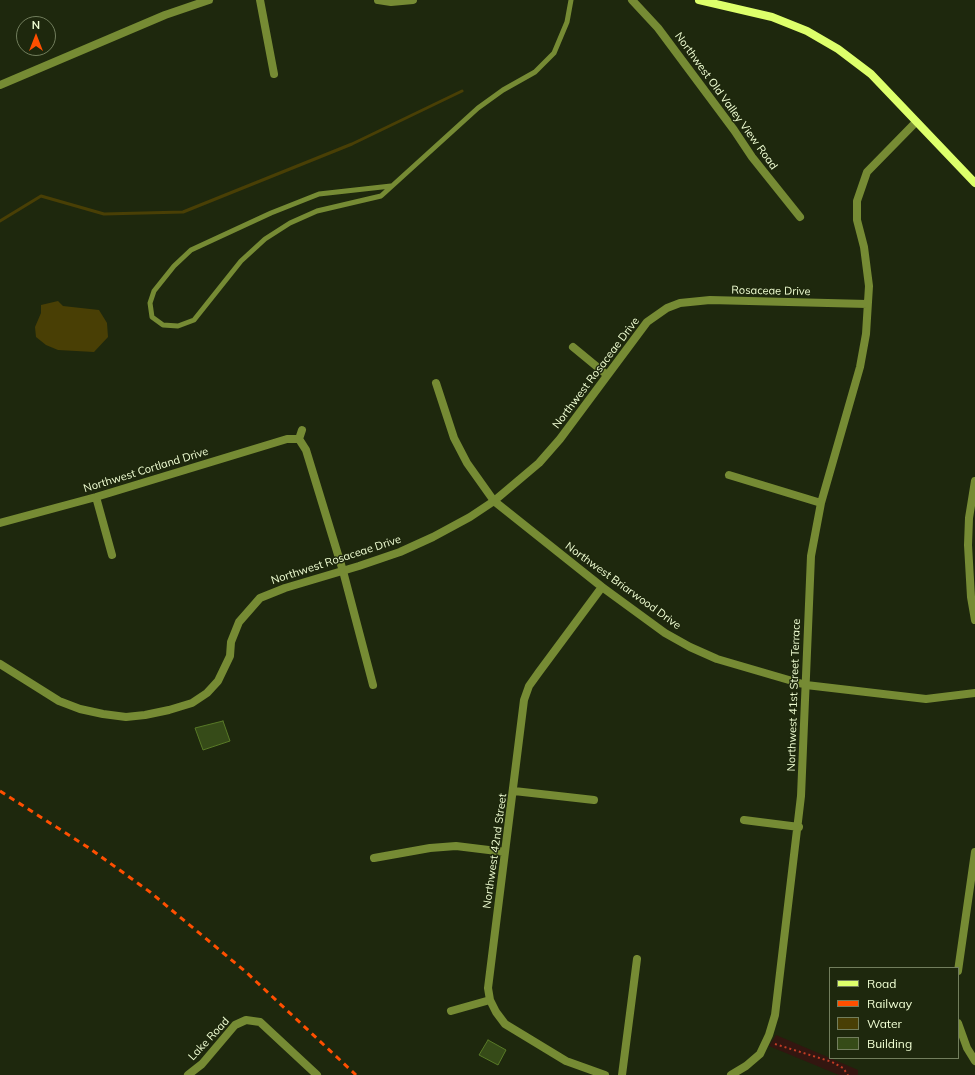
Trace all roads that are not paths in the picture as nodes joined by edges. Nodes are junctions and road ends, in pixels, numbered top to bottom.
1 (209, 0) edge
2 (260, 0) edge
3 (378, 0) edge
4 (413, 0) edge
5 (571, 0) edge
6 (632, 0) edge
7 (699, 0) edge
8 (731, 3) edge
9 (274, 74) dead end
10 (0, 85) edge
11 (916, 122) junction
12 (975, 184) edge
13 (391, 186) junction
14 (800, 217) dead end
15 (867, 304) junction
16 (674, 306) joint
17 (573, 347) dead end
18 (607, 375) junction
19 (436, 383) dead end
20 (302, 430) dead end
21 (298, 439) junction
22 (729, 475) dead end
23 (975, 481) edge
24 (96, 497) junction
25 (494, 501) junction
26 (821, 502) junction
27 (0, 523) edge
28 (112, 555) dead end
29 (343, 571) junction
30 (602, 587) junction
31 (975, 620) edge
32 (0, 664) edge
33 (373, 685) dead end
34 (806, 685) junction
35 (975, 693) edge
36 (514, 791) junction
37 (594, 800) dead end
38 (744, 820) dead end
39 (799, 827) junction
40 (505, 852) junction
41 (975, 852) edge
42 (374, 858) dead end
43 (637, 959) dead end
44 (959, 967) edge
45 (490, 1000) junction
46 (451, 1011) dead end
47 (959, 1027) edge
48 (975, 1061) edge
49 (188, 1075) edge
50 (317, 1075) edge
51 (605, 1075) edge
52 (622, 1075) edge
53 (731, 1075) edge

1 - 10 street
2 - 9 street
3 - 4 street
5 - 13 lane
6 - 14 street, Northwest Old Valley View Road
7 - 8 street
8 - 11 street
11 - 12 street
11 - 15 street, Northwest 41st Street Terrace
13 - 13 lane
15 - 16 street, Rosaceae Drive
15 - 26 street, Northwest 41st Street Terrace
16 - 18 street, Northwest Rosaceae Drive
17 - 18 street
18 - 25 street, Northwest Rosaceae Drive
19 - 25 street, Northwest Briarwood Drive
20 - 21 street
21 - 24 street, Northwest Cortland Drive
21 - 29 street
22 - 26 street
23 - 31 street
24 - 27 street, Northwest Cortland Drive
24 - 28 street
25 - 29 street, Northwest Rosaceae Drive
25 - 30 street, Northwest Briarwood Drive
26 - 34 street, Northwest 41st Street Terrace
29 - 32 street, Northwest Rosaceae Drive
29 - 33 street
30 - 34 street, Northwest Briarwood Drive
30 - 36 street, Northwest 42nd Street
34 - 35 street, Northwest Briarwood Drive
34 - 39 street, Northwest 41st Street Terrace
36 - 37 street
36 - 40 street, Northwest 42nd Street
38 - 39 street
39 - 53 street, Northwest 41st Street Terrace
40 - 42 street
40 - 45 street, Northwest 42nd Street
41 - 44 street
43 - 52 street
45 - 46 street
45 - 51 street, Northwest 42nd Street
47 - 48 street
49 - 50 street, Lake Road

